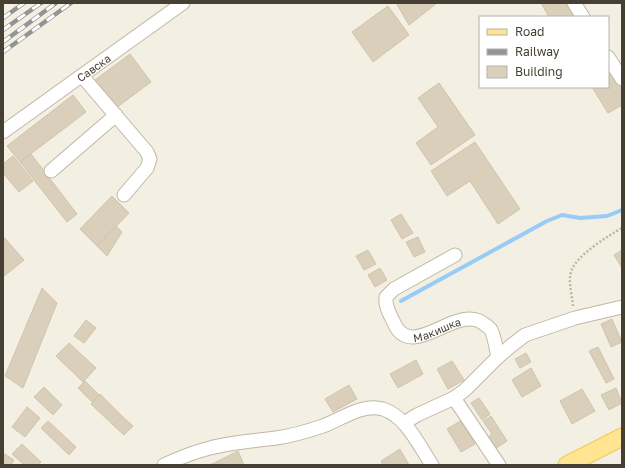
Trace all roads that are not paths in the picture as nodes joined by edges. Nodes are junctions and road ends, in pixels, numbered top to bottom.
1 (183, 3) edge
2 (574, 3) edge
3 (582, 16) edge
4 (609, 59) edge
5 (82, 76) junction
6 (622, 79) edge
7 (116, 116) junction
8 (3, 132) edge
9 (51, 171) dead end
10 (124, 195) dead end
11 (455, 254) dead end
12 (622, 307) edge
13 (498, 357) junction
14 (454, 398) junction
15 (404, 423) junction
16 (622, 437) edge
17 (164, 465) edge
18 (432, 465) edge
19 (499, 465) edge
20 (567, 465) edge

1 - 5 street, Савска
2 - 3 street
4 - 6 street
5 - 7 street
5 - 8 street, Савска
7 - 9 street
7 - 10 street
11 - 13 street, Макишка
12 - 13 street
13 - 14 street
14 - 15 street
14 - 19 street
15 - 17 street
15 - 18 street
16 - 20 main road

